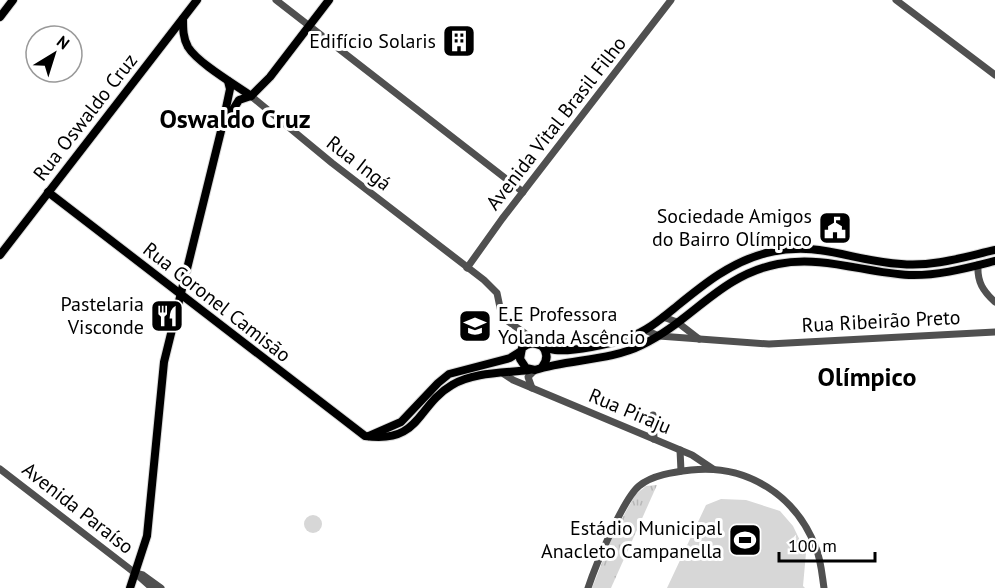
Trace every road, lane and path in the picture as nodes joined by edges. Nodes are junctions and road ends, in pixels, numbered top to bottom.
1 (13, 0) edge
2 (197, 0) edge
3 (276, 0) edge
4 (330, 0) edge
5 (671, 0) edge
6 (896, 0) edge
7 (0, 17) edge
8 (183, 19) junction
9 (310, 26) junction
10 (995, 75) edge
11 (228, 81) junction
12 (251, 96) junction
13 (222, 127) junction
14 (48, 192) junction
15 (523, 192) junction
16 (995, 250) edge
17 (0, 255) edge
18 (995, 261) edge
19 (978, 266) junction
20 (467, 268) junction
21 (181, 295) junction
22 (995, 302) edge
23 (663, 317) junction
24 (677, 322) junction
25 (518, 330) junction
26 (645, 330) junction
27 (995, 332) edge
28 (659, 336) junction
29 (701, 340) junction
30 (541, 345) junction
31 (522, 349) junction
32 (535, 369) junction
33 (504, 374) junction
34 (532, 388) junction
35 (653, 415) dead end
36 (366, 436) junction
37 (654, 439) junction
38 (680, 450) junction
39 (713, 468) junction
40 (0, 469) edge
41 (681, 471) junction
42 (135, 573) junction
43 (130, 588) edge
44 (152, 588) edge
45 (161, 588) edge
46 (588, 588) edge
47 (824, 588) edge

1 - 7 main road
2 - 8 main road, Rua Oswaldo Cruz
3 - 9 street
4 - 9 main road
5 - 15 street, Avenida Vital Brasil Filho
6 - 10 street
8 - 11 main road, Rua Ingá
8 - 14 main road, Rua Oswaldo Cruz
9 - 12 main road
9 - 15 street
11 - 12 main road, Rua Ingá
11 - 13 main road
12 - 13 main road
12 - 20 street, Rua Ingá
13 - 21 main road
14 - 17 main road, Rua Oswaldo Cruz
14 - 21 main road, Rua Coronel Camisão
15 - 20 street, Avenida Vital Brasil Filho
16 - 23 main road
18 - 19 main road
19 - 22 street
19 - 24 main road
20 - 25 street, Rua Ingá
21 - 36 main road, Rua Coronel Camisão
21 - 42 main road
23 - 24 street
23 - 26 main road
24 - 28 main road
24 - 29 street
25 - 30 street, Rua Ingá
25 - 31 street, Rua Ingá
26 - 28 street, Rua Ribeirão Preto
26 - 30 main road
27 - 29 street, Rua Ribeirão Preto
28 - 29 street, Rua Ribeirão Preto
28 - 32 main road
30 - 31 main road
30 - 32 main road
31 - 32 main road
31 - 36 main road
32 - 33 main road
32 - 34 street
33 - 34 street, Rua Piraju
33 - 36 main road
34 - 37 street, Rua Piraju
35 - 37 street
37 - 38 street, Rua Piraju
38 - 39 street, Rua Piraju
38 - 41 street
39 - 41 street
39 - 47 street
40 - 42 street, Avenida Paraíso
41 - 46 street
42 - 43 main road
42 - 44 street, Avenida Paraíso
42 - 45 street, Avenida Paraíso

